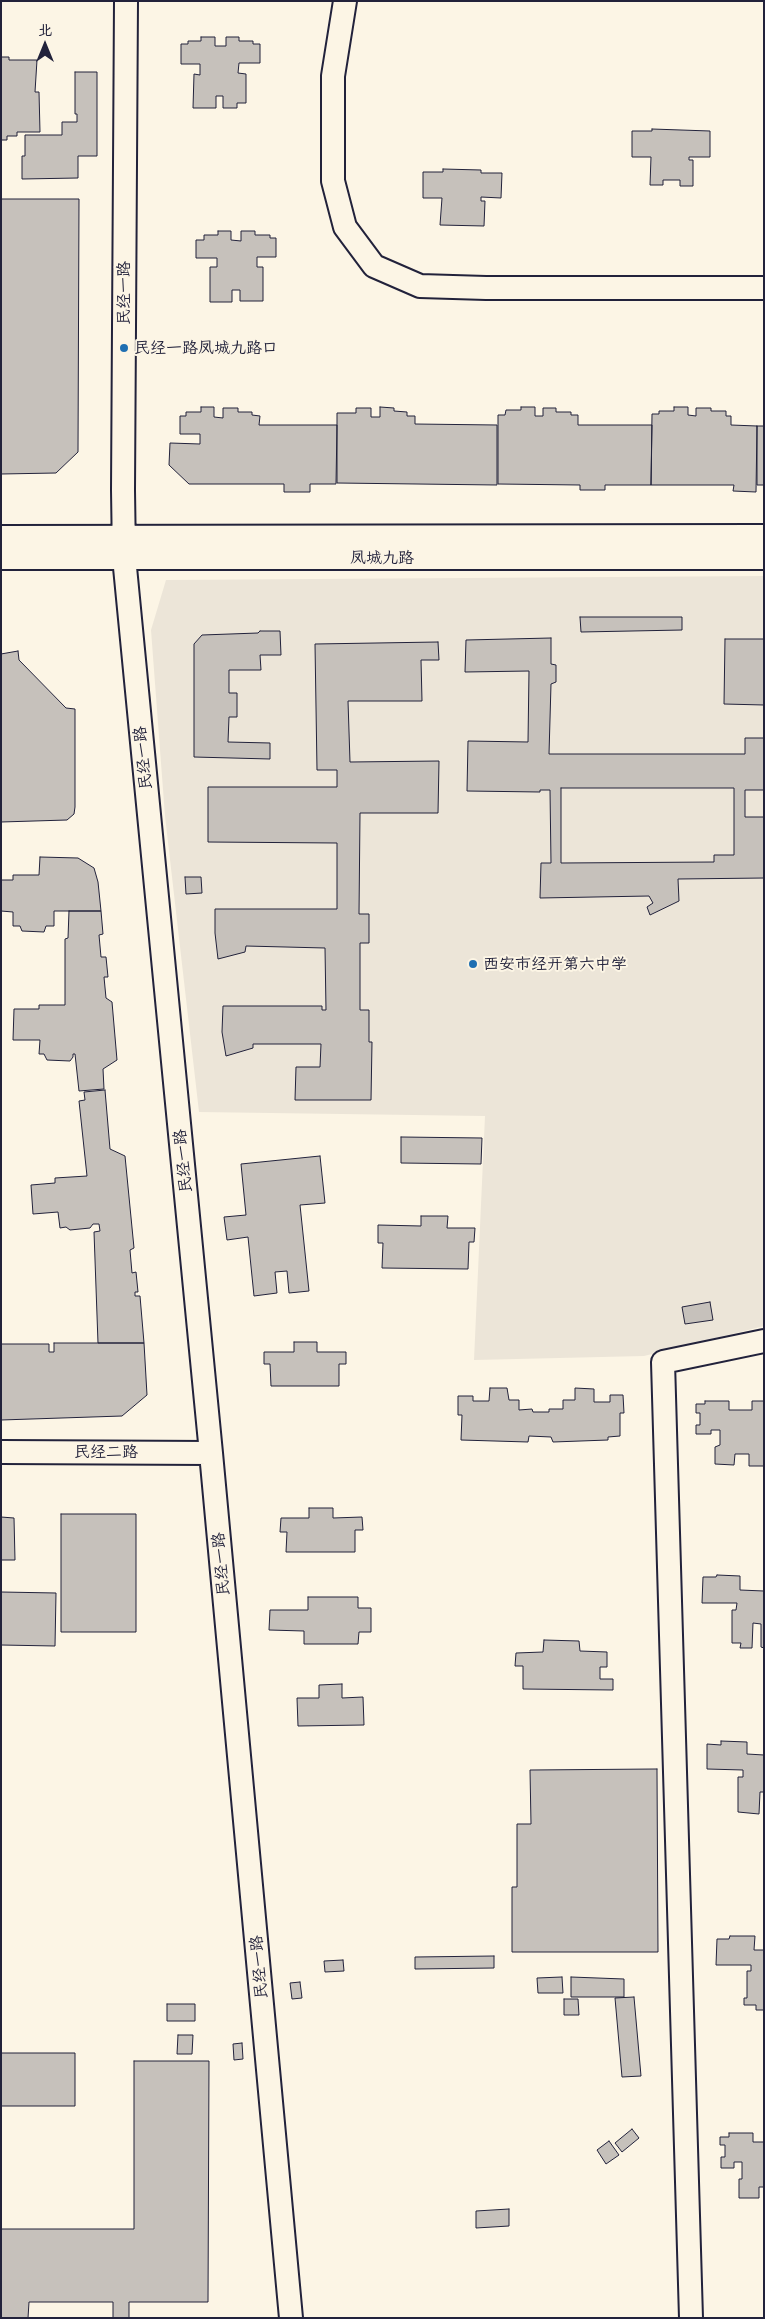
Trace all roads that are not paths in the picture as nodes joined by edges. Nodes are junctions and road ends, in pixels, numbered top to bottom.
1 (126, 1) edge
2 (345, 1) edge
3 (764, 288) edge
4 (764, 536) edge
5 (1, 537) edge
6 (124, 547) junction
7 (1, 558) edge
8 (764, 558) edge
9 (764, 1341) edge
10 (1, 1452) edge
11 (211, 1453) junction
12 (291, 2318) edge
13 (692, 2318) edge

1 - 6 street, 民经一路
2 - 3 street
4 - 6 street, 凤城九路
5 - 6 street, 凤城九路
6 - 7 street, 凤城九路
6 - 8 street, 凤城九路
6 - 11 street, 民经一路
9 - 13 street
10 - 11 street, 民经二路
11 - 12 street, 民经一路

